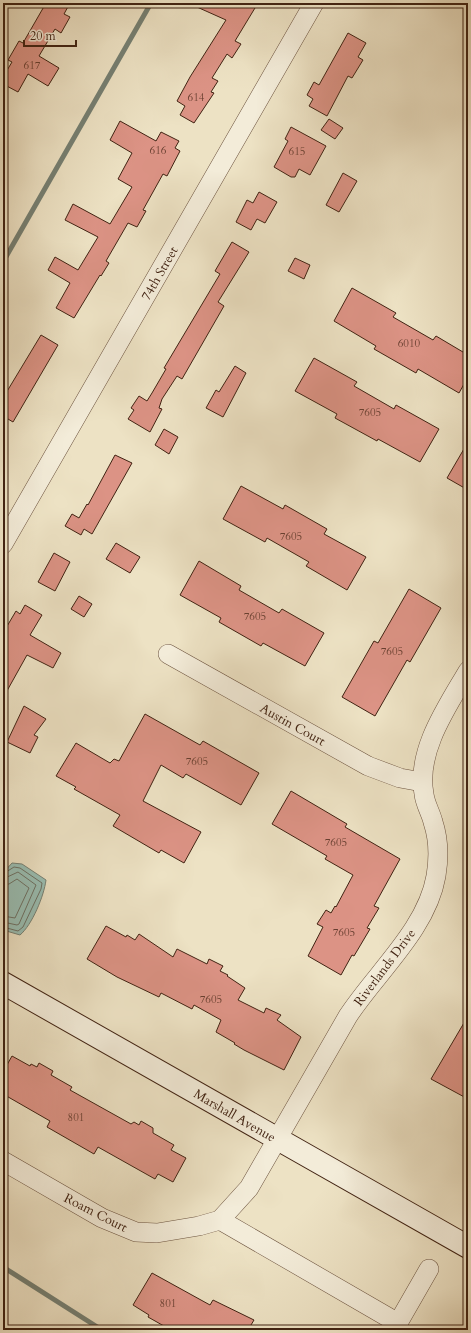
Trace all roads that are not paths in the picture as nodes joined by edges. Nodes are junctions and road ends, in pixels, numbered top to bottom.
1 (314, 3) edge
2 (3, 544) edge
3 (168, 654) dead end
4 (468, 671) edge
5 (422, 782) junction
6 (3, 983) edge
7 (278, 1139) junction
8 (3, 1161) edge
9 (220, 1220) junction
10 (468, 1248) edge
11 (429, 1269) dead end
12 (396, 1327) edge

1 - 2 street, 74th Street
3 - 5 street, Austin Court
4 - 5 street, Riverlands Drive
5 - 7 street, Riverlands Drive
6 - 7 street, Marshall Avenue
7 - 9 street
7 - 10 street, Marshall Avenue
8 - 9 street, Roam Court
9 - 12 street
11 - 12 street

